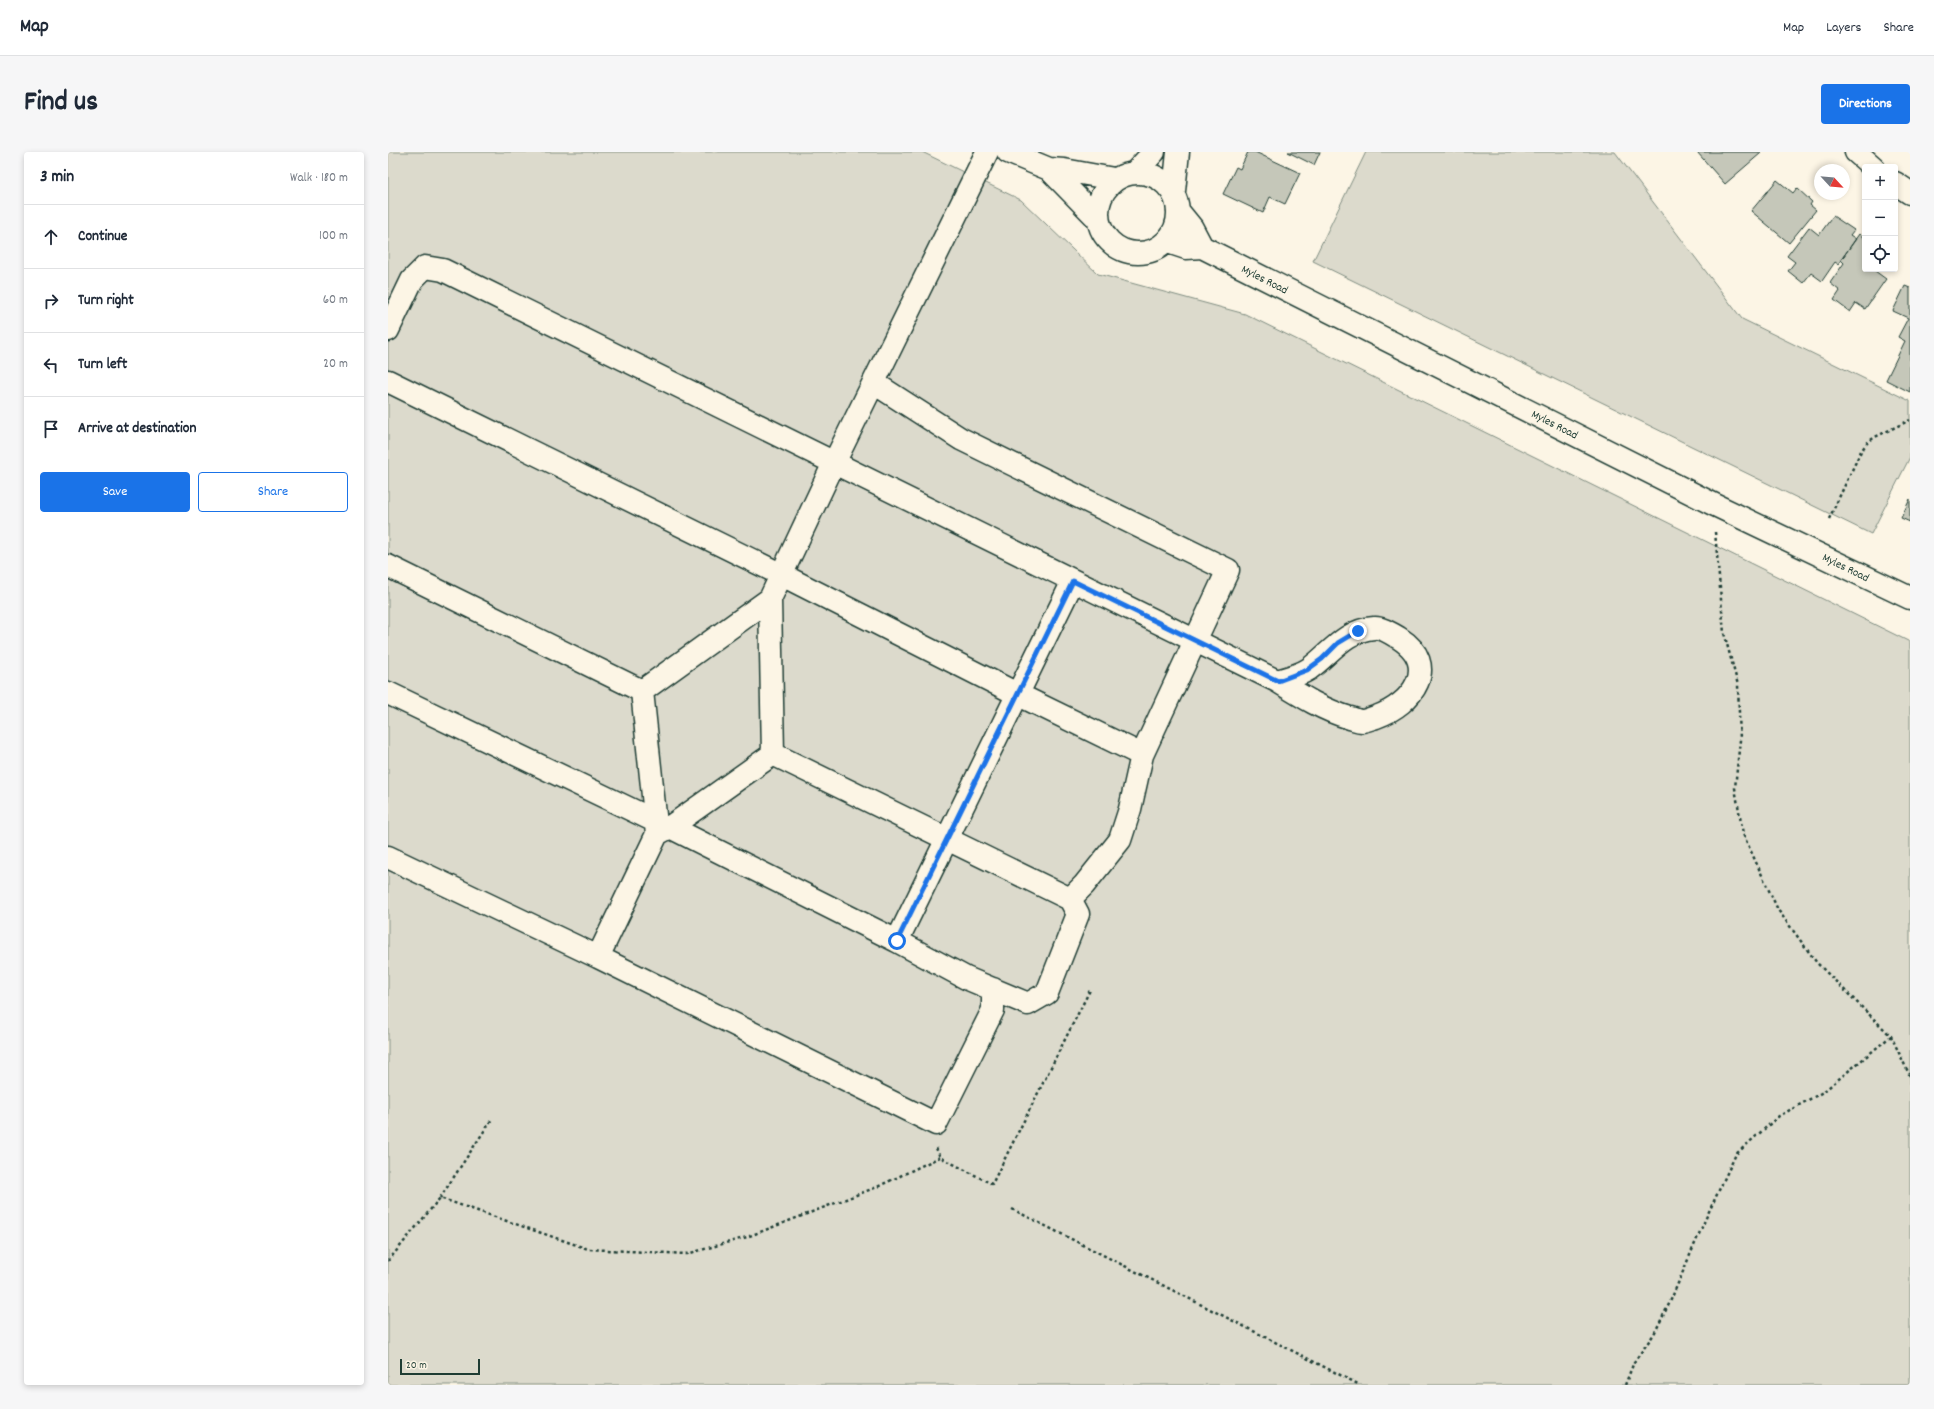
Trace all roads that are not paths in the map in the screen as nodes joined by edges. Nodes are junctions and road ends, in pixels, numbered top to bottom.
1 (987, 152) edge
2 (1008, 152) edge
3 (1154, 152) edge
4 (1178, 152) edge
5 (1856, 152) edge
6 (1870, 164) edge
7 (1049, 169) junction
8 (1136, 171) junction
9 (1114, 179) junction
10 (1898, 185) edge
11 (1174, 191) junction
12 (1910, 193) edge
13 (1179, 212) junction
14 (1097, 218) junction
15 (1168, 242) junction
16 (1202, 247) junction
17 (388, 330) edge
18 (388, 381) edge
19 (874, 383) junction
20 (834, 463) junction
21 (388, 566) edge
22 (780, 574) junction
23 (1073, 581) junction
24 (1910, 598) edge
25 (770, 599) junction
26 (1195, 640) junction
27 (1278, 681) junction
28 (642, 691) junction
29 (388, 693) edge
30 (1017, 694) junction
31 (773, 754) junction
32 (1142, 755) junction
33 (661, 828) junction
34 (946, 840) junction
35 (388, 857) edge
36 (1070, 899) junction
37 (897, 941) junction
38 (598, 957) junction
39 (993, 989) junction

1 - 19 street
2 - 7 street
3 - 8 street
4 - 11 street
5 - 6 street
7 - 9 street
7 - 14 street
8 - 9 street
8 - 11 street
9 - 14 street
10 - 12 street
11 - 13 street
13 - 15 street
13 - 16 street
14 - 15 street
15 - 16 street, Myles Road
16 - 24 street, Myles Road
17 - 20 street
18 - 22 street
19 - 20 street
19 - 26 street
20 - 22 street
20 - 23 street
21 - 28 street
22 - 25 street
22 - 30 street
23 - 26 street
23 - 30 street
25 - 28 street
25 - 31 street
26 - 27 street
26 - 32 street
27 - 27 street
28 - 33 street
29 - 33 street
30 - 32 street
30 - 34 street
31 - 33 street
31 - 34 street
32 - 36 street
33 - 37 street
33 - 38 street
34 - 36 street
34 - 37 street
35 - 38 street
36 - 39 street
37 - 39 street
38 - 39 street

